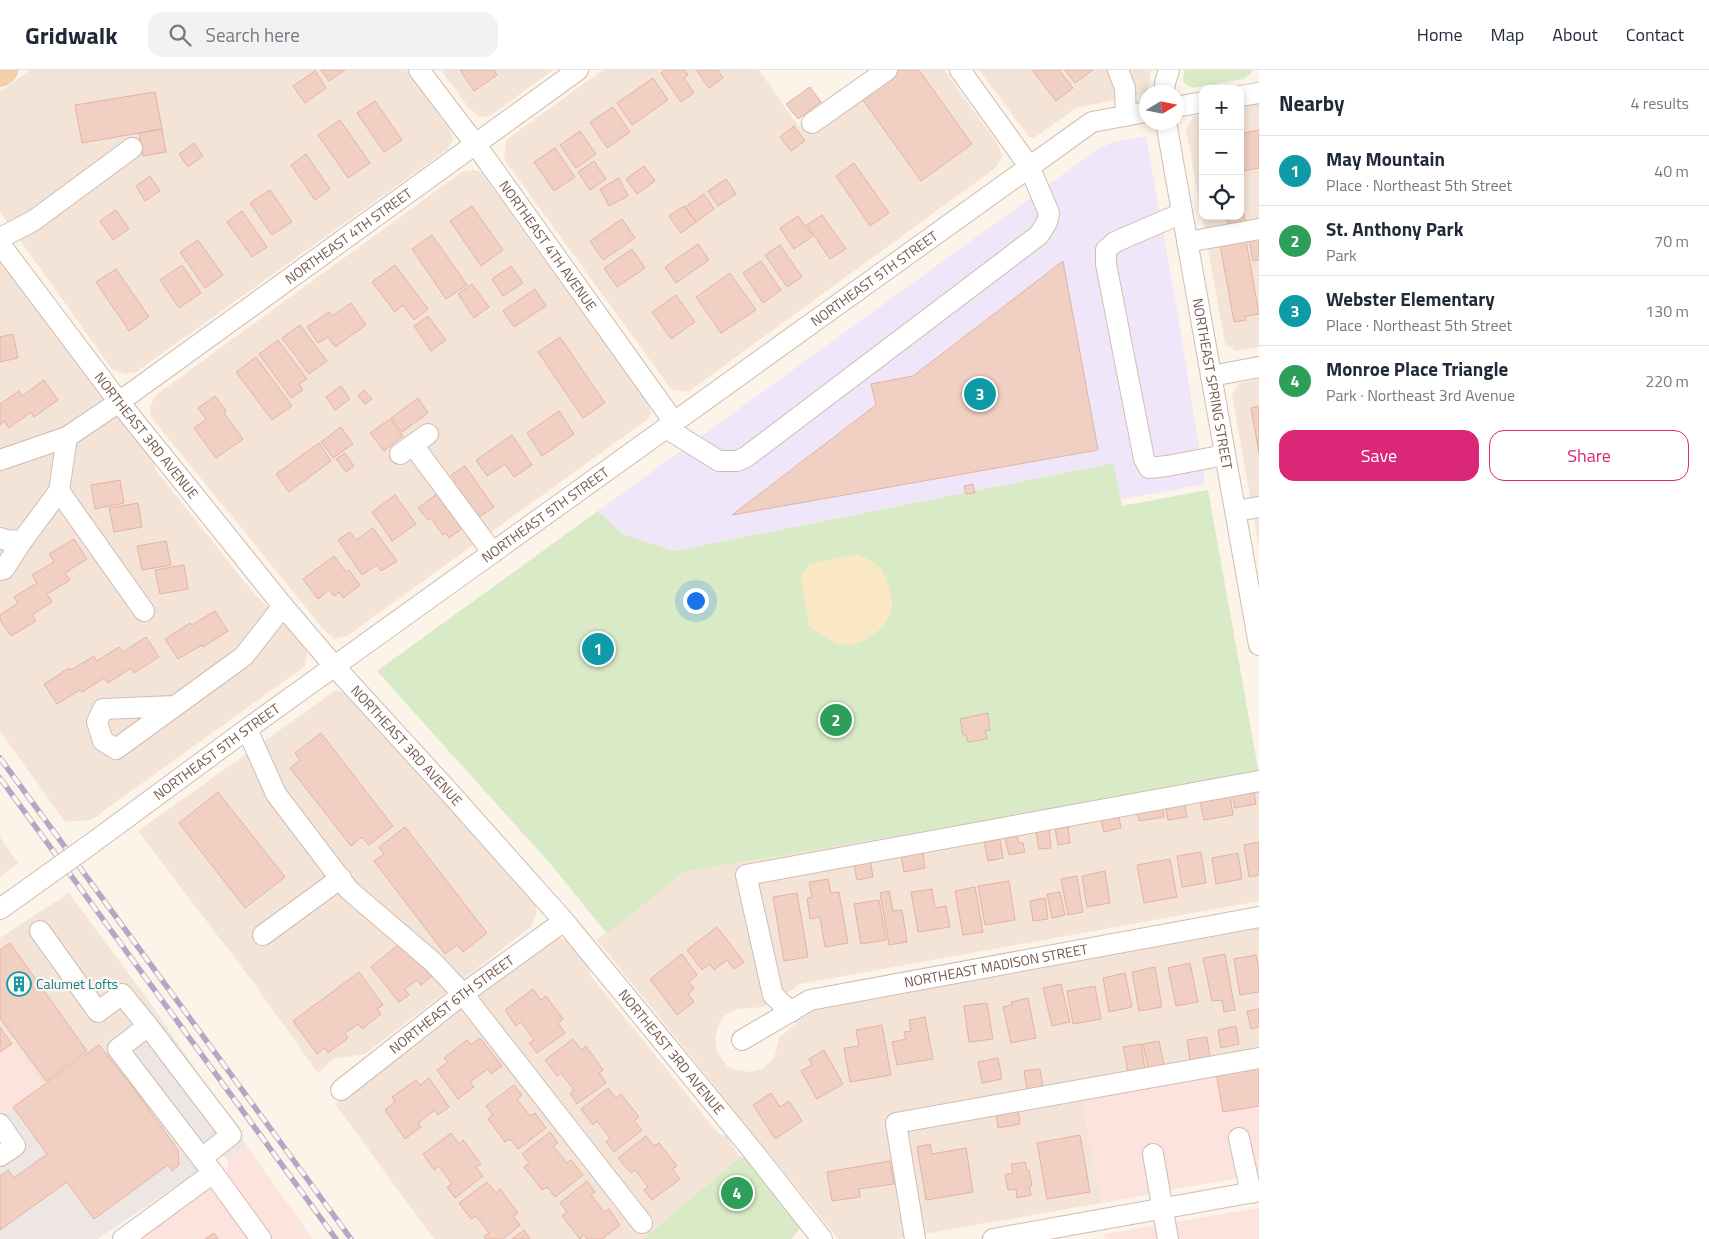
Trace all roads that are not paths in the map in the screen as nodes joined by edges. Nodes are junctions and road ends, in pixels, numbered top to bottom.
1 (4, 70) edge
2 (419, 70) edge
3 (578, 70) edge
4 (887, 70) edge
5 (960, 70) edge
6 (1118, 70) edge
7 (1169, 70) edge
8 (0, 73) edge
9 (1165, 85) edge
10 (1259, 92) edge
11 (1244, 95) edge
12 (1199, 103) edge
13 (1184, 106) edge
14 (1139, 113) edge
15 (1126, 116) junction
16 (812, 123) dead end
17 (1167, 130) edge
18 (476, 145) junction
19 (132, 148) dead end
20 (1029, 166) junction
21 (1182, 213) junction
22 (1259, 229) edge
23 (0, 238) edge
24 (1187, 242) junction
25 (0, 244) edge
26 (1259, 367) edge
27 (1211, 376) junction
28 (119, 402) junction
29 (670, 425) junction
30 (67, 437) junction
31 (413, 444) dead end
32 (1225, 455) junction
33 (0, 460) edge
34 (59, 491) junction
35 (1259, 506) edge
36 (1235, 511) junction
37 (0, 538) edge
38 (22, 541) junction
39 (493, 553) junction
40 (0, 570) edge
41 (283, 606) junction
42 (144, 611) dead end
43 (1259, 644) edge
44 (335, 667) junction
45 (175, 706) dead end
46 (247, 729) junction
47 (1259, 781) edge
48 (341, 878) junction
49 (0, 909) edge
50 (1259, 917) edge
51 (564, 921) junction
52 (40, 931) dead end
53 (263, 935) dead end
54 (463, 994) junction
55 (790, 1012) junction
56 (148, 1026) junction
57 (742, 1040) dead end
58 (1259, 1058) edge
59 (341, 1090) dead end
60 (0, 1124) edge
61 (1239, 1138) dead end
62 (1153, 1154) dead end
63 (0, 1156) edge
64 (207, 1165) junction
65 (1255, 1192) edge
66 (1163, 1208) junction
67 (642, 1223) dead end
68 (1047, 1234) edge
69 (123, 1239) edge
70 (261, 1239) edge
71 (822, 1239) edge
72 (915, 1239) edge
73 (993, 1239) edge
74 (1168, 1239) edge

1 - 8 main road
2 - 18 street, NORTHEAST 4TH AVENUE
3 - 18 street, NORTHEAST 4TH STREET
4 - 16 street
5 - 20 street
6 - 15 street
7 - 9 street
10 - 11 street
12 - 13 street
14 - 15 street
15 - 20 street, NORTHEAST 5TH STREET
17 - 21 street, NORTHEAST SPRING STREET
18 - 28 street, NORTHEAST 4TH STREET
18 - 29 street, NORTHEAST 4TH AVENUE
19 - 23 street
20 - 29 street, NORTHEAST 5TH STREET
20 - 29 street
21 - 24 street, NORTHEAST SPRING STREET
21 - 32 street
22 - 24 street
24 - 27 street, NORTHEAST SPRING STREET
25 - 28 street, NORTHEAST 3RD AVENUE
26 - 27 street
27 - 32 street, NORTHEAST SPRING STREET
28 - 30 street, NORTHEAST 4TH STREET
28 - 41 street, NORTHEAST 3RD AVENUE
29 - 39 street, NORTHEAST 5TH STREET
30 - 33 street, NORTHEAST 4TH STREET
30 - 34 street
31 - 39 street
32 - 36 street, NORTHEAST SPRING STREET
34 - 38 street
34 - 42 street
35 - 36 street
36 - 43 street, NORTHEAST SPRING STREET
37 - 38 street
38 - 40 street
39 - 44 street, NORTHEAST 5TH STREET
41 - 44 street, NORTHEAST 3RD AVENUE
41 - 45 street
44 - 46 street, NORTHEAST 5TH STREET
44 - 51 street, NORTHEAST 3RD AVENUE
46 - 48 street
46 - 49 street, NORTHEAST 5TH STREET, bridge
47 - 55 street
48 - 53 street
48 - 54 street
50 - 55 street, NORTHEAST MADISON STREET
51 - 54 street, NORTHEAST 6TH STREET
51 - 71 street, NORTHEAST 3RD AVENUE
52 - 56 street
54 - 59 street, NORTHEAST 6TH STREET
54 - 67 street
55 - 57 street, NORTHEAST MADISON STREET
56 - 64 street
56 - 64 street
58 - 72 street
60 - 63 street
61 - 65 street
62 - 66 street
64 - 69 street
64 - 70 street
65 - 66 street
66 - 68 street
66 - 74 street
68 - 73 street

